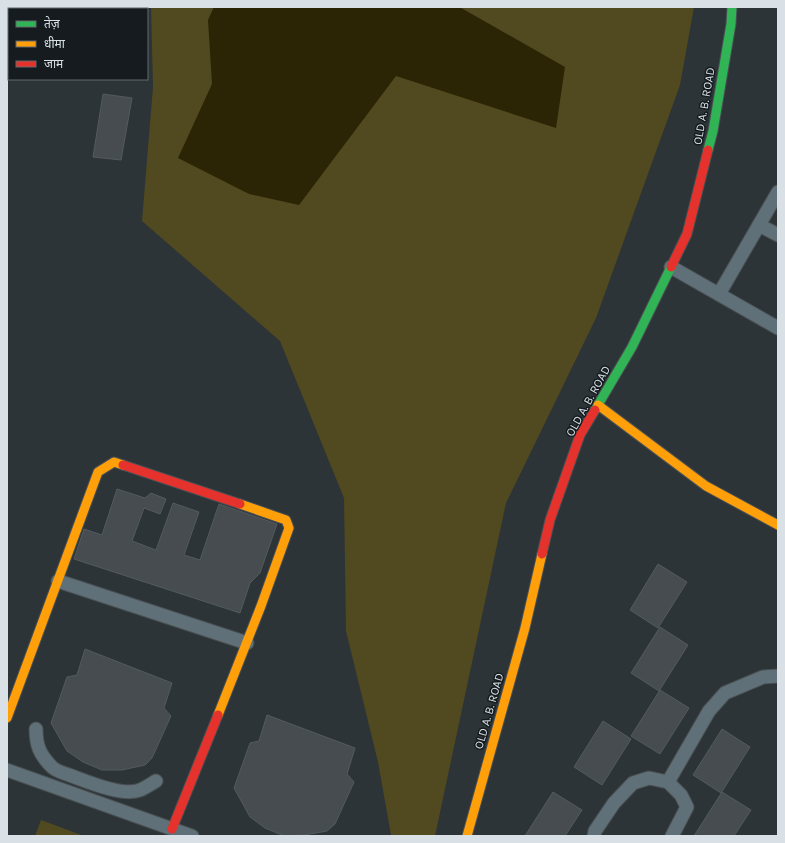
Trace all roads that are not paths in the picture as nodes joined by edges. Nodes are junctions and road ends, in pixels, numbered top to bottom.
1 (732, 7) edge
2 (778, 192) edge
3 (759, 225) junction
4 (778, 236) edge
5 (671, 267) junction
6 (719, 294) junction
7 (778, 328) edge
8 (598, 405) junction
9 (778, 525) edge
10 (58, 581) junction
11 (247, 643) junction
12 (778, 676) edge
13 (7, 718) edge
14 (36, 729) dead end
15 (7, 770) edge
16 (156, 781) dead end
17 (88, 782) junction
18 (668, 782) junction
19 (82, 797) junction
20 (172, 829) junction
21 (192, 836) edge
22 (467, 836) edge
23 (594, 836) edge
24 (672, 836) edge

1 - 5 street, OLD A. B. ROAD
2 - 3 street
3 - 4 street
3 - 6 street
5 - 6 street
5 - 8 street, OLD A. B. ROAD
6 - 7 street
8 - 9 street
8 - 22 street, OLD A. B. ROAD
10 - 11 street
10 - 11 street
10 - 13 street
11 - 20 street
12 - 18 street
14 - 17 street
15 - 19 street
16 - 17 street
17 - 19 street
18 - 23 street
18 - 24 street
19 - 20 street
20 - 21 street

